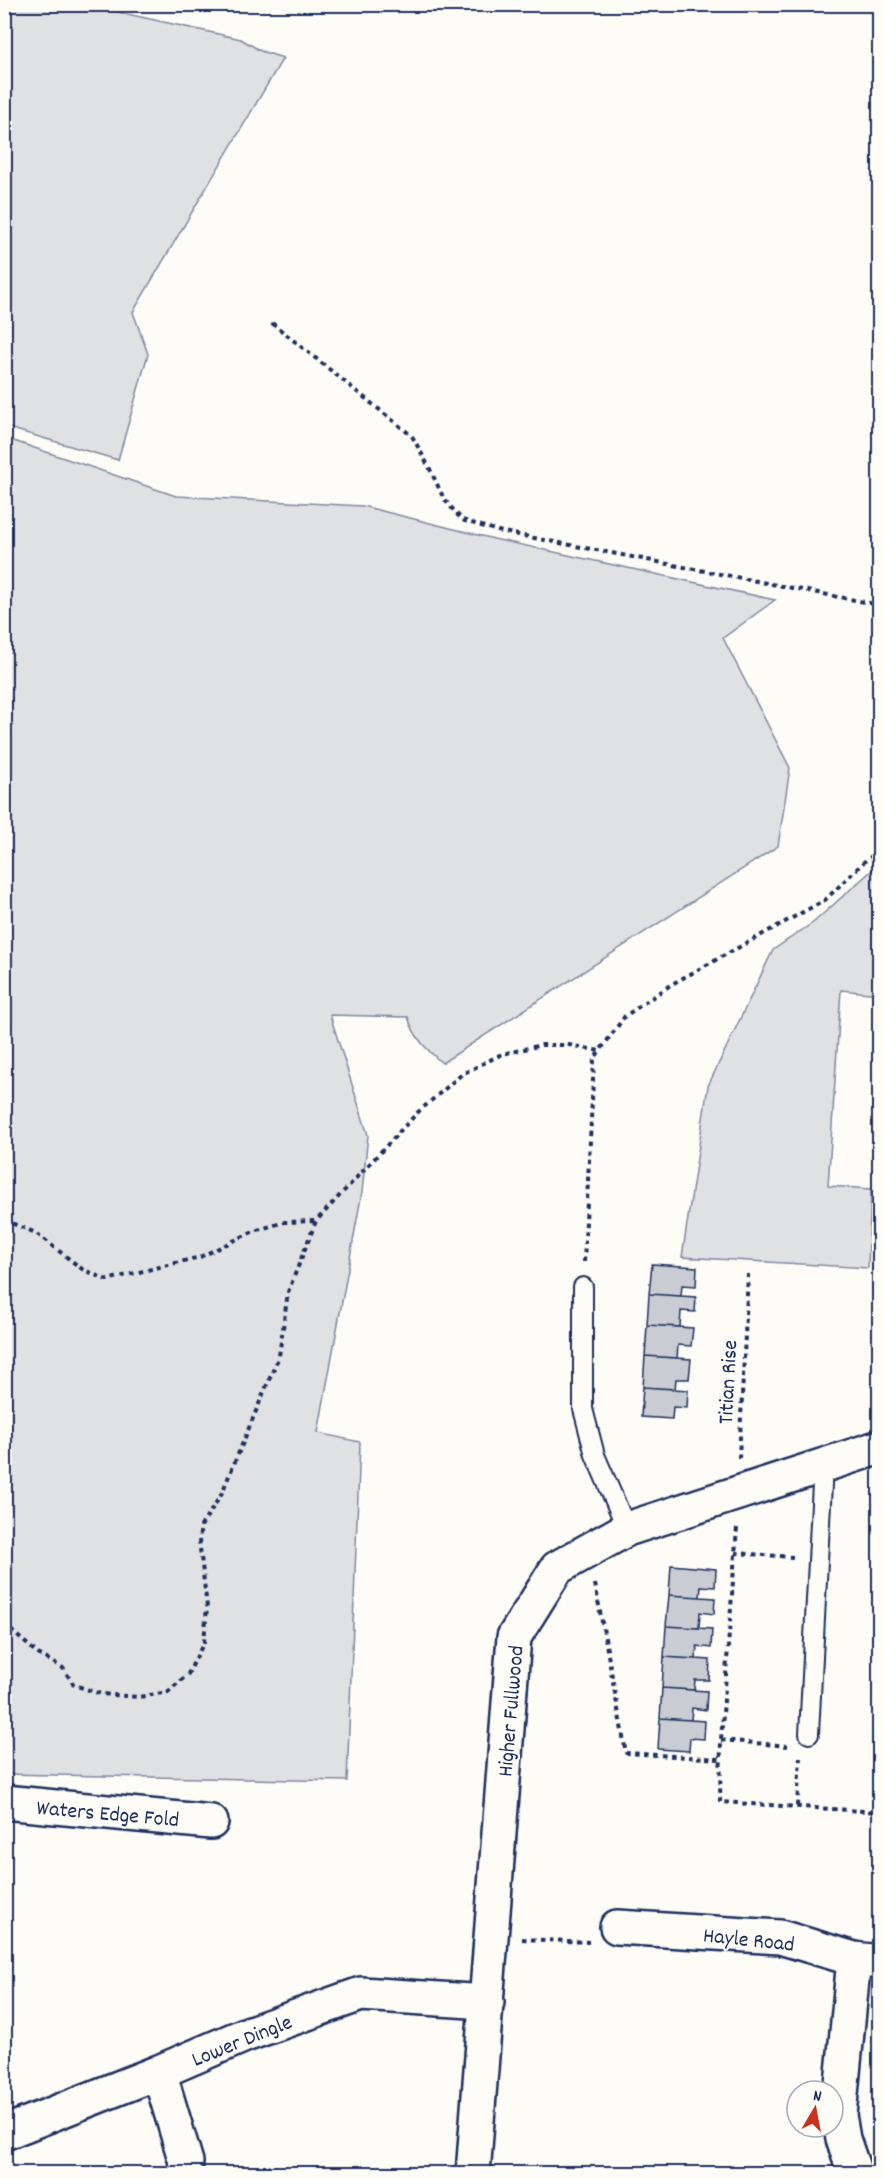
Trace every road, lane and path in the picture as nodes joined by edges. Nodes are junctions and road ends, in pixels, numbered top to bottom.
1 (272, 323) dead end
2 (879, 604) edge
3 (879, 853) edge
4 (600, 1051) junction
5 (4, 1220) edge
6 (316, 1221) junction
7 (748, 1274) dead end
8 (583, 1287) joint
9 (879, 1447) edge
10 (823, 1465) junction
11 (736, 1493) junction
12 (627, 1529) junction
13 (588, 1551) junction
14 (735, 1553) junction
15 (818, 1558) junction
16 (4, 1624) edge
17 (722, 1740) junction
18 (805, 1741) junction
19 (720, 1759) junction
20 (4, 1802) edge
21 (797, 1807) junction
22 (879, 1812) edge
23 (211, 1822) dead end
24 (617, 1927) joint
25 (492, 1938) junction
26 (867, 1960) edge
27 (487, 2002) junction
28 (159, 2072) junction
29 (4, 2133) edge
30 (185, 2174) edge
31 (473, 2174) edge
32 (855, 2174) edge

1 - 2 path
3 - 4 path
4 - 6 path
4 - 8 path
5 - 6 path
6 - 16 path
7 - 11 path, Titian Rise
8 - 12 lane
9 - 10 street, Higher Fullwood
10 - 11 street, Higher Fullwood
10 - 15 lane
11 - 12 street, Higher Fullwood
11 - 14 path, Titian Rise
12 - 13 street, Higher Fullwood
13 - 19 path
13 - 25 street, Higher Fullwood
14 - 15 path
14 - 17 path, Titian Rise
15 - 18 lane
17 - 18 path
17 - 19 path, Titian Rise
18 - 21 path
19 - 21 path, Titian Rise
20 - 23 street, Waters Edge Fold
21 - 22 path
24 - 25 path
24 - 26 street, Hayle Road
25 - 27 street, Higher Fullwood
26 - 32 street
27 - 28 street, Lower Dingle
27 - 31 street, Higher Fullwood
28 - 29 street, Lower Dingle
28 - 30 street

